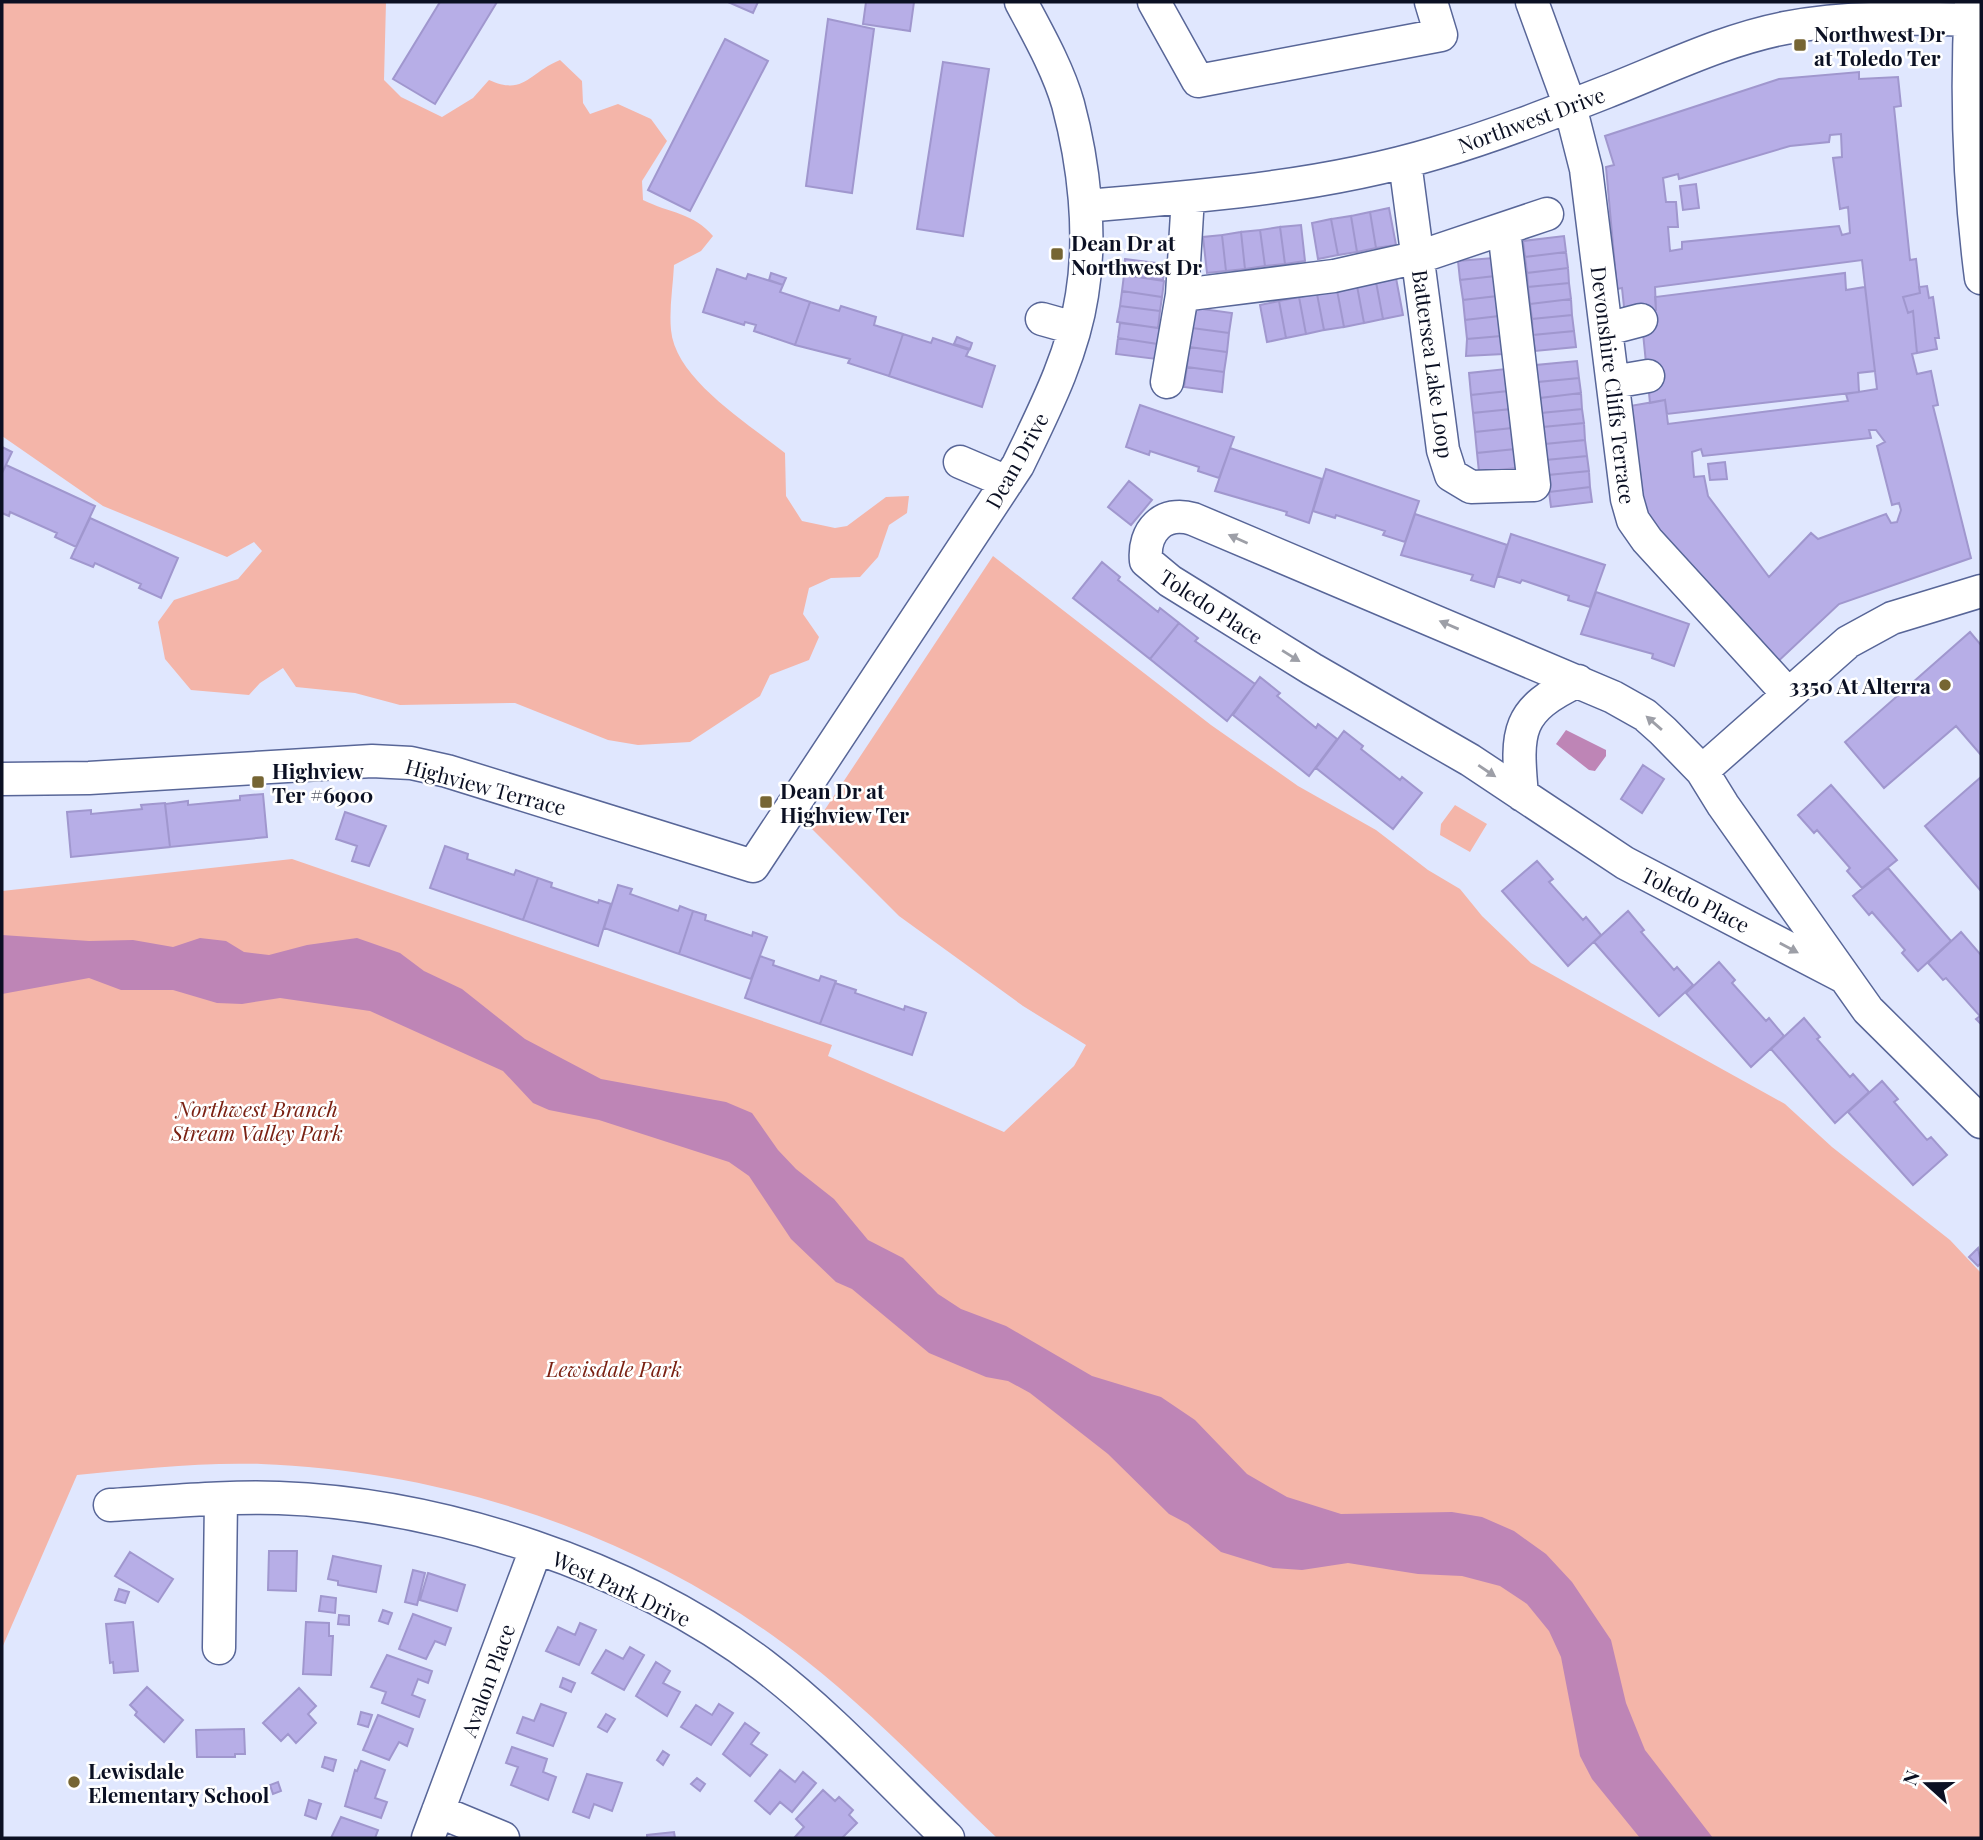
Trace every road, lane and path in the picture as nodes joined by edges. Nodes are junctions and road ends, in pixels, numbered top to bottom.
1 (1021, 2) edge
2 (1154, 2) edge
3 (1432, 2) edge
4 (1532, 2) edge
5 (1971, 11) edge
6 (1816, 13) edge
7 (1570, 106) junction
8 (1405, 162) junction
9 (1188, 197) junction
10 (1086, 206) junction
11 (1547, 214) dead end
12 (1504, 230) junction
13 (1419, 257) junction
14 (1981, 278) edge
15 (1182, 295) junction
16 (1042, 319) dead end
17 (1641, 320) dead end
18 (1074, 328) junction
19 (1607, 329) junction
20 (1648, 376) dead end
21 (1167, 382) dead end
22 (1613, 382) junction
23 (960, 462) dead end
24 (1007, 482) junction
25 (1981, 591) edge
26 (1578, 681) junction
27 (1787, 693) junction
28 (1702, 771) junction
29 (2, 779) edge
30 (1522, 794) junction
31 (753, 866) joint
32 (1842, 976) junction
33 (1981, 1122) edge
34 (221, 1499) junction
35 (110, 1504) dead end
36 (536, 1549) junction
37 (219, 1648) dead end
38 (433, 1825) edge
39 (503, 1838) edge
40 (948, 1838) edge

1 - 10 street, Dean Drive
2 - 3 street
4 - 7 street, Devonshire Cliffs Terrace
5 - 6 street, Northwest Drive
5 - 14 street
6 - 7 street, Northwest Drive
7 - 8 street, Northwest Drive
7 - 19 street, Devonshire Cliffs Terrace
8 - 9 street, Northwest Drive
8 - 13 street, Battersea Lake Loop
9 - 10 street, Northwest Drive
9 - 15 street
10 - 18 street, Dean Drive
11 - 12 street
12 - 13 street
12 - 13 street, Battersea Lake Loop
13 - 15 street
15 - 21 street
16 - 18 street
17 - 19 street
18 - 24 street, Dean Drive
19 - 22 street, Devonshire Cliffs Terrace
20 - 22 street
22 - 27 street, Devonshire Cliffs Terrace
23 - 24 street
24 - 31 street, Dean Drive
25 - 27 street
28 -> 26 street, Toledo Place
26 - 30 street
26 -> 30 street, Toledo Place
27 - 28 street
28 - 32 street, Toledo Place
29 - 31 street, Highview Terrace
30 -> 32 street, Toledo Place
32 - 33 street, Toledo Place
34 - 35 street, West Park Drive
34 - 36 street, West Park Drive
34 - 37 street
36 - 38 street, Avalon Place
36 - 40 street, West Park Drive
38 - 39 street, Avalon Place

